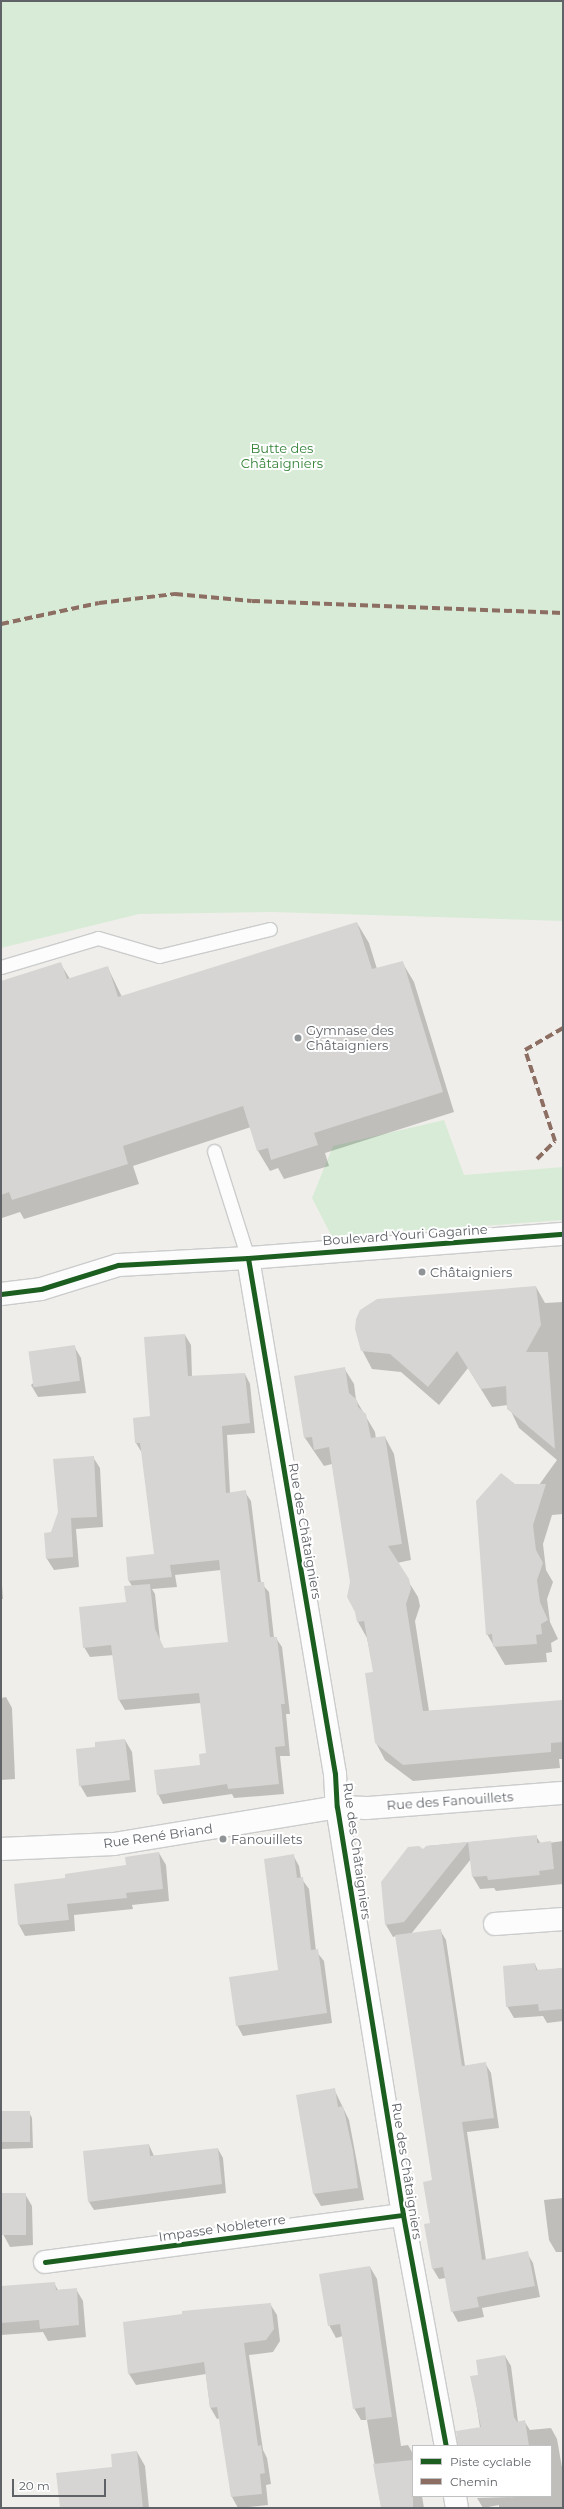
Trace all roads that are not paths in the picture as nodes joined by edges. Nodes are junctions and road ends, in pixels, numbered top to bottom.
1 (270, 929) dead end
2 (1, 967) edge
3 (214, 1151) dead end
4 (563, 1234) edge
5 (248, 1258) junction
6 (1, 1294) edge
7 (563, 1797) edge
8 (337, 1807) junction
9 (1, 1849) edge
10 (563, 1918) edge
11 (495, 1924) dead end
12 (403, 2215) junction
13 (45, 2262) dead end
14 (446, 2445) edge
15 (455, 2497) edge
16 (457, 2508) edge

1 - 2 lane
3 - 5 lane
4 - 5 street, Boulevard Youri Gagarine
5 - 6 street, Boulevard Youri Gagarine
5 - 8 street, Rue des Châtaigniers
7 - 8 street, Rue des Fanouillets
8 - 9 street, Rue René Briand
8 - 12 street, Rue des Châtaigniers
10 - 11 street
12 - 13 street, Impasse Nobleterre
12 - 14 street, Rue des Châtaigniers
15 - 16 street

